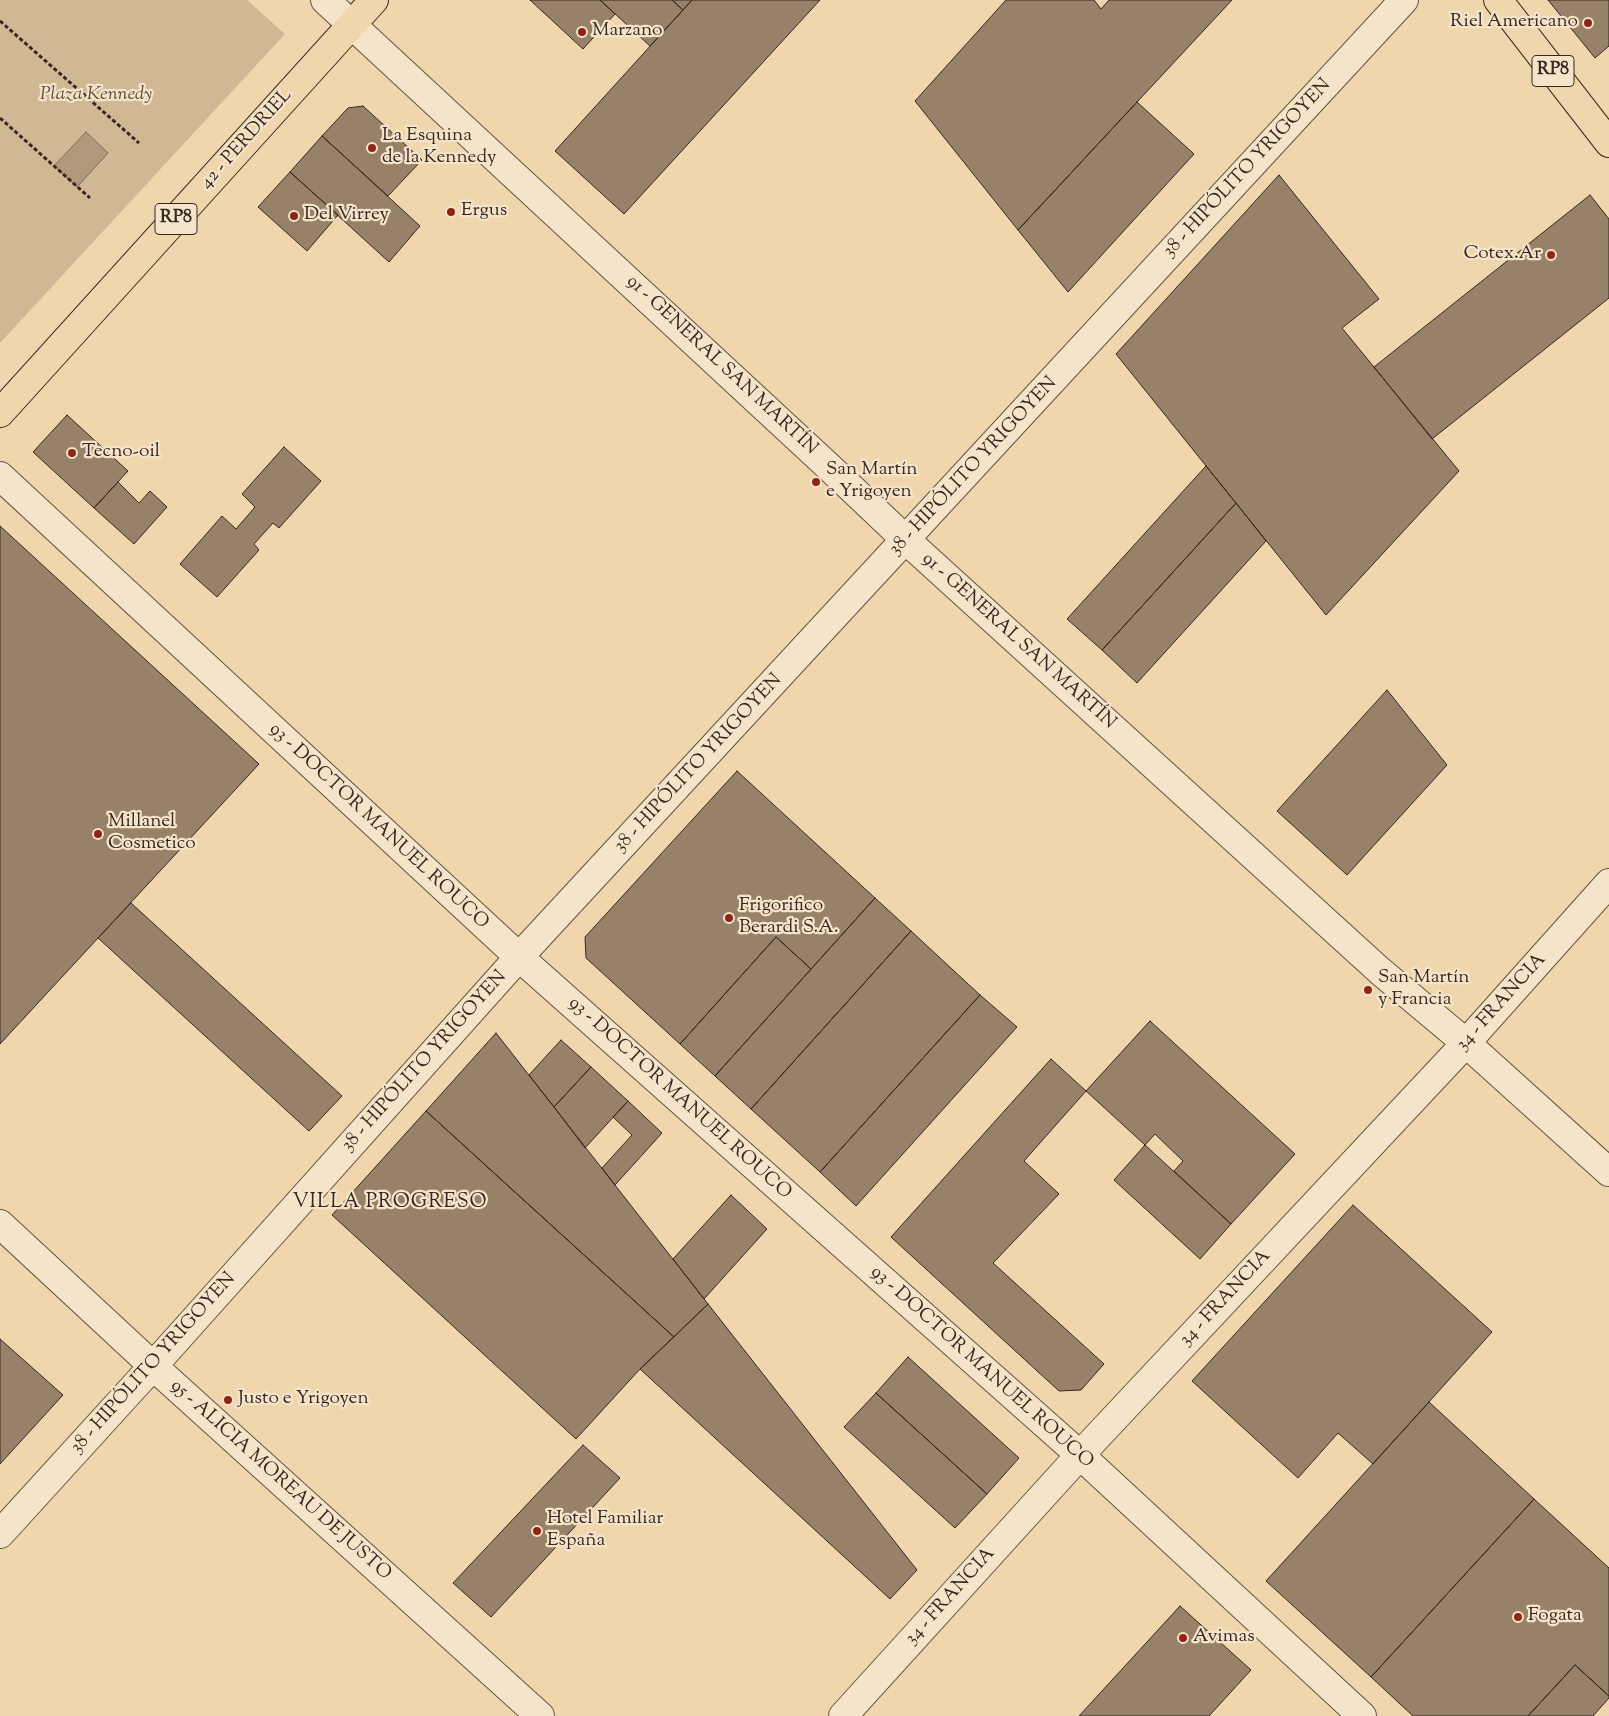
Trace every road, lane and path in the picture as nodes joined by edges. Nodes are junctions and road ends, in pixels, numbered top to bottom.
1 (325, 0) edge
2 (374, 0) edge
3 (1404, 0) edge
4 (1498, 0) edge
5 (0, 21) edge
6 (352, 25) junction
7 (0, 118) edge
8 (1609, 142) edge
9 (139, 143) dead end
10 (90, 198) dead end
11 (0, 413) edge
12 (0, 476) edge
13 (906, 540) junction
14 (1609, 883) edge
15 (520, 957) junction
16 (1466, 1043) junction
17 (1609, 1172) edge
18 (0, 1224) edge
19 (152, 1366) junction
20 (1080, 1455) junction
21 (0, 1534) edge
22 (540, 1716) edge
23 (843, 1716) edge
24 (1362, 1716) edge

1 - 6 street, 91 - GENERAL SAN MARTÍN
2 - 6 main road, 42 - PERDRIEL / RP8
3 - 13 street, 38 - HIPÓLITO YRIGOYEN
4 - 8 main road, RP8
5 - 9 path
6 - 11 main road, 42 - PERDRIEL / RP8
6 - 13 street, 91 - GENERAL SAN MARTÍN
7 - 10 path
12 - 15 street, 93 - DOCTOR MANUEL ROUCO
13 - 15 street, 38 - HIPÓLITO YRIGOYEN
13 - 16 street, 91 - GENERAL SAN MARTÍN
14 - 16 street, 34 - FRANCIA
15 - 19 street, 38 - HIPÓLITO YRIGOYEN
15 - 20 street, 93 - DOCTOR MANUEL ROUCO
16 - 17 street, 91 - GENERAL SAN MARTÍN
16 - 20 street, 34 - FRANCIA
18 - 19 street, 95 - ALICIA MOREAU DE JUSTO
19 - 21 street, 38 - HIPÓLITO YRIGOYEN
19 - 22 street, 95 - ALICIA MOREAU DE JUSTO
20 - 23 street, 34 - FRANCIA
20 - 24 street, 93 - DOCTOR MANUEL ROUCO

